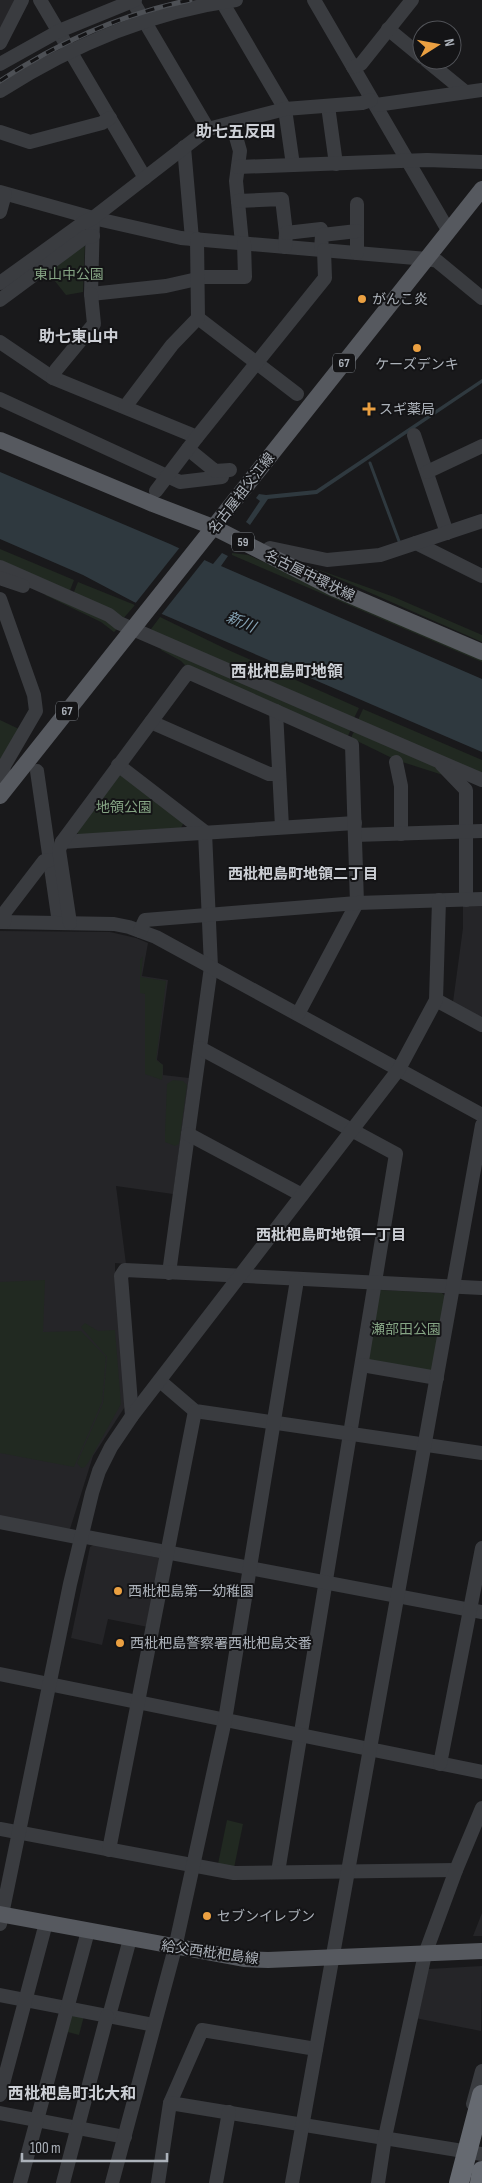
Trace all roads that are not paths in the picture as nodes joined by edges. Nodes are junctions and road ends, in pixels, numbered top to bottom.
1 (22, 0) edge
2 (40, 0) edge
3 (133, 0) edge
4 (314, 0) edge
5 (412, 0) edge
6 (227, 1) edge
7 (144, 21) junction
8 (388, 29) junction
9 (59, 31) junction
10 (0, 43) edge
11 (412, 48) edge
12 (70, 50) junction
13 (0, 64) edge
14 (353, 67) junction
15 (441, 70) edge
16 (482, 77) edge
17 (472, 90) edge
18 (0, 91) edge
19 (373, 102) junction
20 (328, 106) junction
21 (285, 109) junction
22 (110, 118) junction
23 (232, 123) junction
24 (208, 129) junction
25 (0, 132) edge
26 (184, 147) junction
27 (408, 161) junction
28 (482, 162) edge
29 (336, 164) junction
30 (293, 165) junction
31 (238, 167) junction
32 (145, 178) junction
33 (482, 189) edge
34 (2, 193) edge
35 (238, 202) junction
36 (357, 204) dead end
37 (0, 212) edge
38 (93, 218) junction
39 (448, 230) junction
40 (357, 231) junction
41 (322, 235) junction
42 (93, 236) junction
43 (194, 239) junction
44 (286, 240) junction
45 (243, 243) junction
46 (322, 250) junction
47 (357, 253) junction
48 (427, 259) junction
49 (198, 278) junction
50 (0, 284) edge
51 (91, 294) junction
52 (482, 298) edge
53 (0, 300) edge
54 (198, 318) junction
55 (0, 342) edge
56 (256, 363) junction
57 (53, 378) junction
58 (297, 394) dead end
59 (0, 399) edge
60 (125, 407) junction
61 (414, 435) dead end
62 (197, 437) junction
63 (0, 440) edge
64 (482, 446) edge
65 (188, 449) junction
66 (427, 472) junction
67 (168, 475) junction
68 (156, 491) dead end
69 (482, 521) edge
70 (210, 532) junction
71 (447, 532) junction
72 (416, 543) junction
73 (264, 553) junction
74 (0, 567) edge
75 (482, 576) edge
76 (0, 578) edge
77 (53, 589) junction
78 (0, 599) edge
79 (133, 627) junction
80 (482, 652) edge
81 (276, 711) junction
82 (151, 722) junction
83 (439, 761) junction
84 (396, 762) dead end
85 (118, 765) junction
86 (37, 771) dead end
87 (279, 774) junction
88 (482, 780) edge
89 (4, 791) edge
90 (282, 827) junction
91 (355, 829) junction
92 (466, 831) junction
93 (482, 831) edge
94 (205, 832) junction
95 (401, 834) junction
96 (62, 842) junction
97 (50, 860) junction
98 (482, 899) edge
99 (439, 900) junction
100 (466, 900) junction
101 (357, 904) junction
102 (209, 915) junction
103 (2, 922) edge
104 (65, 922) junction
105 (140, 931) junction
106 (212, 967) junction
107 (436, 1000) junction
108 (298, 1014) junction
109 (482, 1025) edge
110 (200, 1048) junction
111 (399, 1069) junction
112 (482, 1115) edge
113 (482, 1125) edge
114 (352, 1130) junction
115 (188, 1134) junction
116 (302, 1195) junction
117 (169, 1273) junction
118 (240, 1276) junction
119 (297, 1280) junction
120 (375, 1284) junction
121 (453, 1287) junction
122 (482, 1288) edge
123 (362, 1365) junction
124 (436, 1378) junction
125 (160, 1380) junction
126 (195, 1411) junction
127 (132, 1416) junction
128 (273, 1422) junction
129 (350, 1434) junction
130 (425, 1445) junction
131 (482, 1454) edge
132 (0, 1522) edge
133 (81, 1537) junction
134 (482, 1548) edge
135 (167, 1552) junction
136 (250, 1567) junction
137 (326, 1582) junction
138 (398, 1595) junction
139 (476, 1610) edge
140 (0, 1674) edge
141 (50, 1684) junction
142 (138, 1702) junction
143 (225, 1720) junction
144 (301, 1735) junction
145 (370, 1749) junction
146 (440, 1764) junction
147 (482, 1772) edge
148 (482, 1808) edge
149 (0, 1829) edge
150 (19, 1833) junction
151 (109, 1850) junction
152 (193, 1866) junction
153 (456, 1870) junction
154 (278, 1872) junction
155 (348, 1872) junction
156 (1, 1917) edge
157 (46, 1923) junction
158 (88, 1931) junction
159 (130, 1939) junction
160 (175, 1948) junction
161 (482, 1951) edge
162 (425, 1954) junction
163 (333, 1958) junction
164 (0, 1995) edge
165 (25, 2000) junction
166 (67, 2008) junction
167 (108, 2016) junction
168 (154, 2025) junction
169 (316, 2049) junction
170 (482, 2071) edge
171 (0, 2095) edge
172 (482, 2095) edge
173 (170, 2103) junction
174 (229, 2112) junction
175 (0, 2113) edge
176 (37, 2120) junction
177 (302, 2124) junction
178 (77, 2128) junction
179 (125, 2137) junction
180 (385, 2138) junction
181 (482, 2144) edge
182 (461, 2150) junction
183 (482, 2154) edge
184 (482, 2171) edge
185 (20, 2183) edge
186 (63, 2183) edge
187 (112, 2183) edge
188 (158, 2183) edge
189 (216, 2183) edge
190 (292, 2183) edge
191 (378, 2183) edge
192 (454, 2183) edge
193 (459, 2183) edge
194 (471, 2183) edge
195 (480, 2183) edge

1 - 10 street
2 - 9 street
3 - 7 street
3 - 9 street
4 - 14 street
5 - 8 street
6 - 7 street
6 - 21 street
7 - 12 street
7 - 24 street
8 - 11 street
8 - 14 street
9 - 12 street
9 - 13 street
12 - 18 street
12 - 22 street
14 - 19 street
15 - 17 street
16 - 17 street
17 - 19 street
19 - 20 street
19 - 27 street
20 - 21 street
20 - 29 street
21 - 23 street
21 - 30 street
22 - 25 street
22 - 32 street
23 - 24 street
23 - 31 street
24 - 26 street
26 - 32 street
26 - 43 street
27 - 28 street
27 - 29 street
27 - 39 street
29 - 30 street
30 - 31 street
31 - 35 street
32 - 38 street
33 - 39 main road, 名古屋祖父江線 / 67
34 - 37 street
34 - 38 street
35 - 44 street
35 - 45 street
36 - 40 street
38 - 42 street
38 - 43 street
38 - 50 street
39 - 48 main road, 名古屋祖父江線 / 67
40 - 41 street
40 - 47 street
41 - 44 street
41 - 46 street
42 - 51 street
42 - 53 street
43 - 45 street
43 - 49 street
44 - 45 street
44 - 46 street
45 - 49 street
46 - 47 street
46 - 56 street
47 - 48 street
48 - 52 street
48 - 70 main road, 名古屋祖父江線 / 67
49 - 51 street
49 - 54 street
51 - 57 street
54 - 56 street
54 - 60 street
55 - 57 street
56 - 58 street
56 - 62 street
57 - 60 street
59 - 67 street
60 - 62 street
61 - 66 street
62 - 65 street
63 - 70 main road, 名古屋中環状線 / 59
64 - 66 street
65 - 67 street
65 - 67 street
66 - 71 street
67 - 68 street
69 - 71 street
70 - 73 main road, 名古屋中環状線 / 59
70 - 79 main road, 名古屋祖父江線 / 67
71 - 72 street
72 - 73 street
72 - 75 street
73 - 80 main road, 名古屋中環状線 / 59
74 - 77 street
76 - 77 street
77 - 79 street
78 - 89 street
79 - 83 street
79 - 89 main road, 名古屋祖父江線 / 67
81 - 82 street
81 - 87 street
81 - 91 street
82 - 85 street
82 - 87 street
83 - 88 street
83 - 92 street
84 - 95 street
85 - 94 street
85 - 96 street
86 - 97 street
87 - 90 street
90 - 91 street
90 - 94 street
91 - 95 street
91 - 101 street
92 - 93 street
92 - 95 street
92 - 100 street
94 - 96 street
94 - 102 street
96 - 104 street
97 - 103 street
97 - 104 street
98 - 100 street
99 - 100 street
99 - 101 street
99 - 107 street
101 - 102 street
101 - 108 street
102 - 105 street
102 - 106 street
103 - 104 street
104 - 105 street
105 - 106 street
106 - 108 street
106 - 110 street
107 - 109 street
107 - 111 street
108 - 111 street
110 - 114 street
110 - 115 street
111 - 112 street
111 - 114 street
113 - 121 street
114 - 116 street
114 - 120 street
115 - 116 street
115 - 117 street
116 - 118 street
117 - 118 street
117 - 127 street
118 - 119 street
118 - 125 street
119 - 120 street
119 - 128 street
120 - 121 street
120 - 123 street
121 - 122 street
121 - 124 street
123 - 124 street
123 - 129 street
124 - 130 street
125 - 126 street
125 - 127 street
126 - 128 street
126 - 135 street
127 - 133 street
128 - 129 street
128 - 136 street
129 - 130 street
129 - 137 street
130 - 131 street
130 - 138 street
132 - 133 street
133 - 135 street
133 - 141 street
134 - 139 street
135 - 136 street
135 - 142 street
136 - 137 street
136 - 143 street
137 - 138 street
137 - 144 street
138 - 139 street
138 - 145 street
139 - 146 street
140 - 141 street
141 - 142 street
141 - 150 street
142 - 143 street
142 - 151 street
143 - 144 street
143 - 152 street
144 - 145 street
144 - 154 street
145 - 146 street
145 - 155 street
146 - 147 street
148 - 153 street
149 - 150 street
150 - 151 street
150 - 156 street
151 - 152 street
152 - 154 street
152 - 160 street
153 - 155 street
153 - 162 street
154 - 155 street
155 - 163 street
156 - 157 main road, 給父西枇杷島線
157 - 158 main road, 給父西枇杷島線
157 - 165 street
158 - 159 main road, 給父西枇杷島線
158 - 166 street
159 - 160 main road, 給父西枇杷島線
159 - 167 street
160 - 163 main road, 給父西枇杷島線
160 - 168 street
161 - 162 main road, 給父西枇杷島線
162 - 163 main road, 給父西枇杷島線
162 - 180 street
163 - 169 street
164 - 165 street
165 - 166 street
165 - 171 street
166 - 167 street
166 - 176 street
167 - 168 street
167 - 178 street
168 - 179 street
169 - 173 street
169 - 177 street
170 - 182 street
172 - 193 highway, bridge
173 - 174 street
173 - 188 street
174 - 177 street
174 - 189 street
175 - 176 street
176 - 178 street
176 - 185 street
177 - 180 street
177 - 190 street
178 - 179 street
178 - 186 street
179 - 187 street
180 - 182 street
180 - 191 street
181 - 194 highway
182 - 183 street
182 - 192 street
184 - 195 highway

